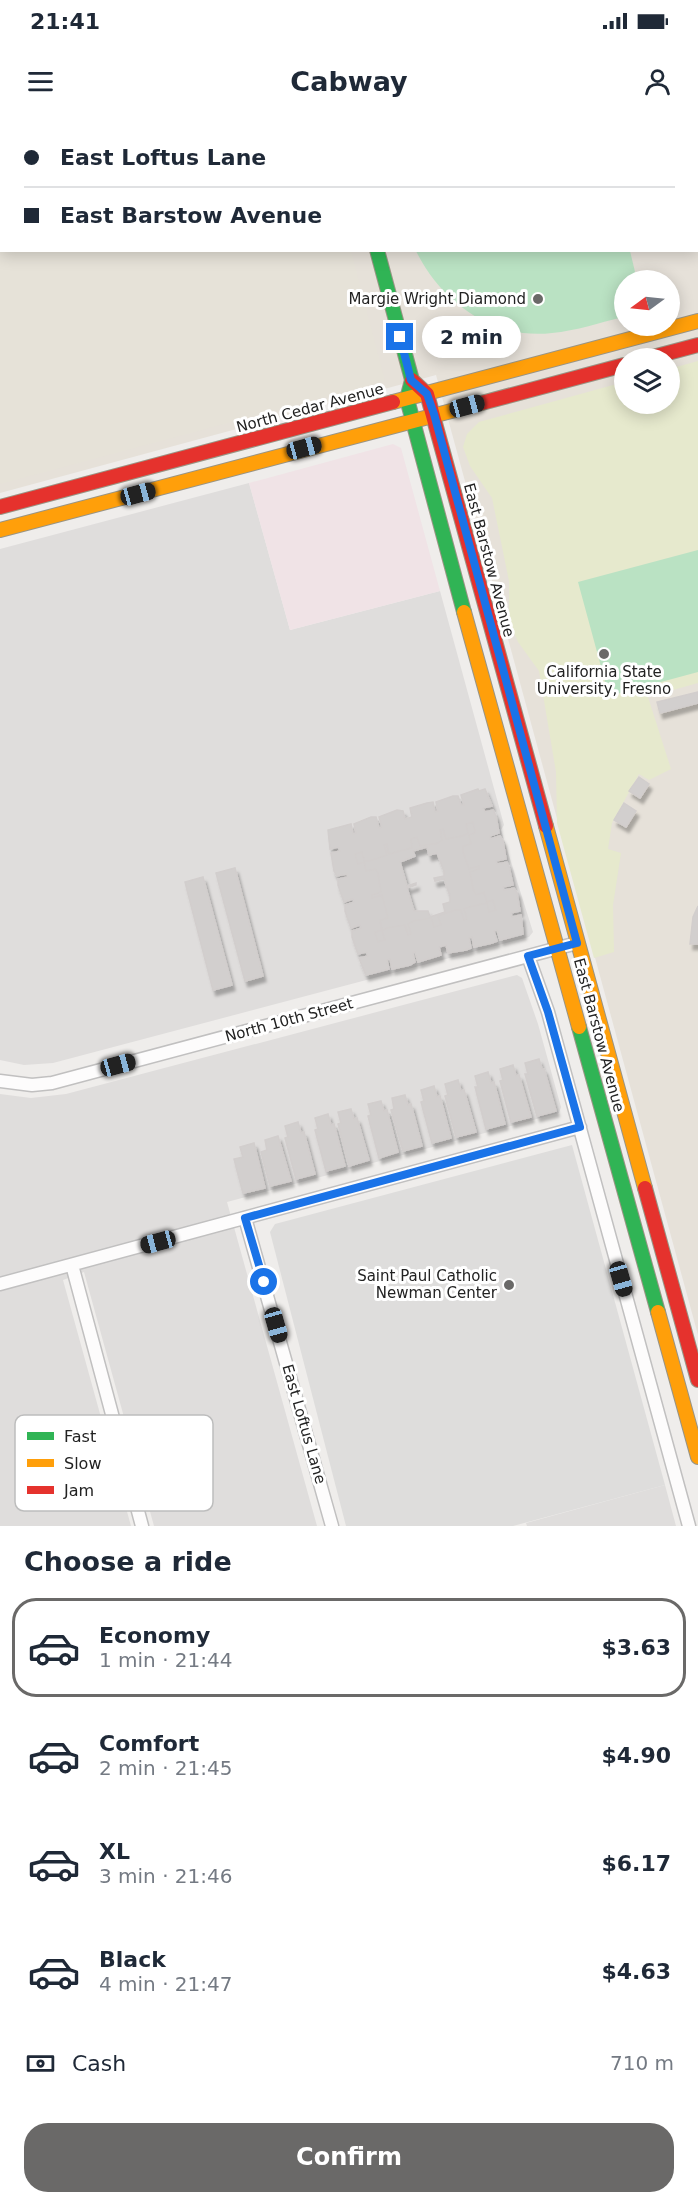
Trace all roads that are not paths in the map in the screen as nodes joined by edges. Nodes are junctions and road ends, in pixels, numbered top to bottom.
1 (378, 252) edge
2 (698, 321) edge
3 (698, 345) edge
4 (680, 350) edge
5 (614, 368) edge
6 (411, 380) junction
7 (427, 394) junction
8 (407, 399) junction
9 (434, 414) junction
10 (412, 420) junction
11 (0, 507) edge
12 (0, 530) edge
13 (577, 943) junction
14 (558, 948) junction
15 (528, 956) junction
16 (0, 1081) edge
17 (580, 1127) junction
18 (245, 1218) junction
19 (72, 1265) junction
20 (0, 1284) edge
21 (698, 1380) edge
22 (112, 1415) edge
23 (698, 1456) edge
24 (138, 1511) edge
25 (142, 1526) edge
26 (332, 1526) edge
27 (689, 1526) edge

1 - 6 main road, East Barstow Avenue
2 - 7 main road, North Cedar Avenue
3 - 4 main road
5 - 9 main road
6 - 7 main road, East Barstow Avenue
6 - 8 main road, East Barstow Avenue
7 - 8 main road, North Cedar Avenue
7 - 9 main road, East Barstow Avenue
8 - 10 main road, East Barstow Avenue
8 - 11 main road, North Cedar Avenue
9 - 10 main road
9 - 13 main road, East Barstow Avenue
10 - 12 main road
10 - 14 main road, East Barstow Avenue
13 - 14 street, North 10th Street
13 - 21 main road, East Barstow Avenue
14 - 15 street, North 10th Street
14 - 23 main road, East Barstow Avenue
15 - 16 street, North 10th Street
15 - 17 street
17 - 18 street
17 - 27 street
18 - 19 street
18 - 26 street, East Loftus Lane
19 - 20 street
19 - 22 street
24 - 25 street

